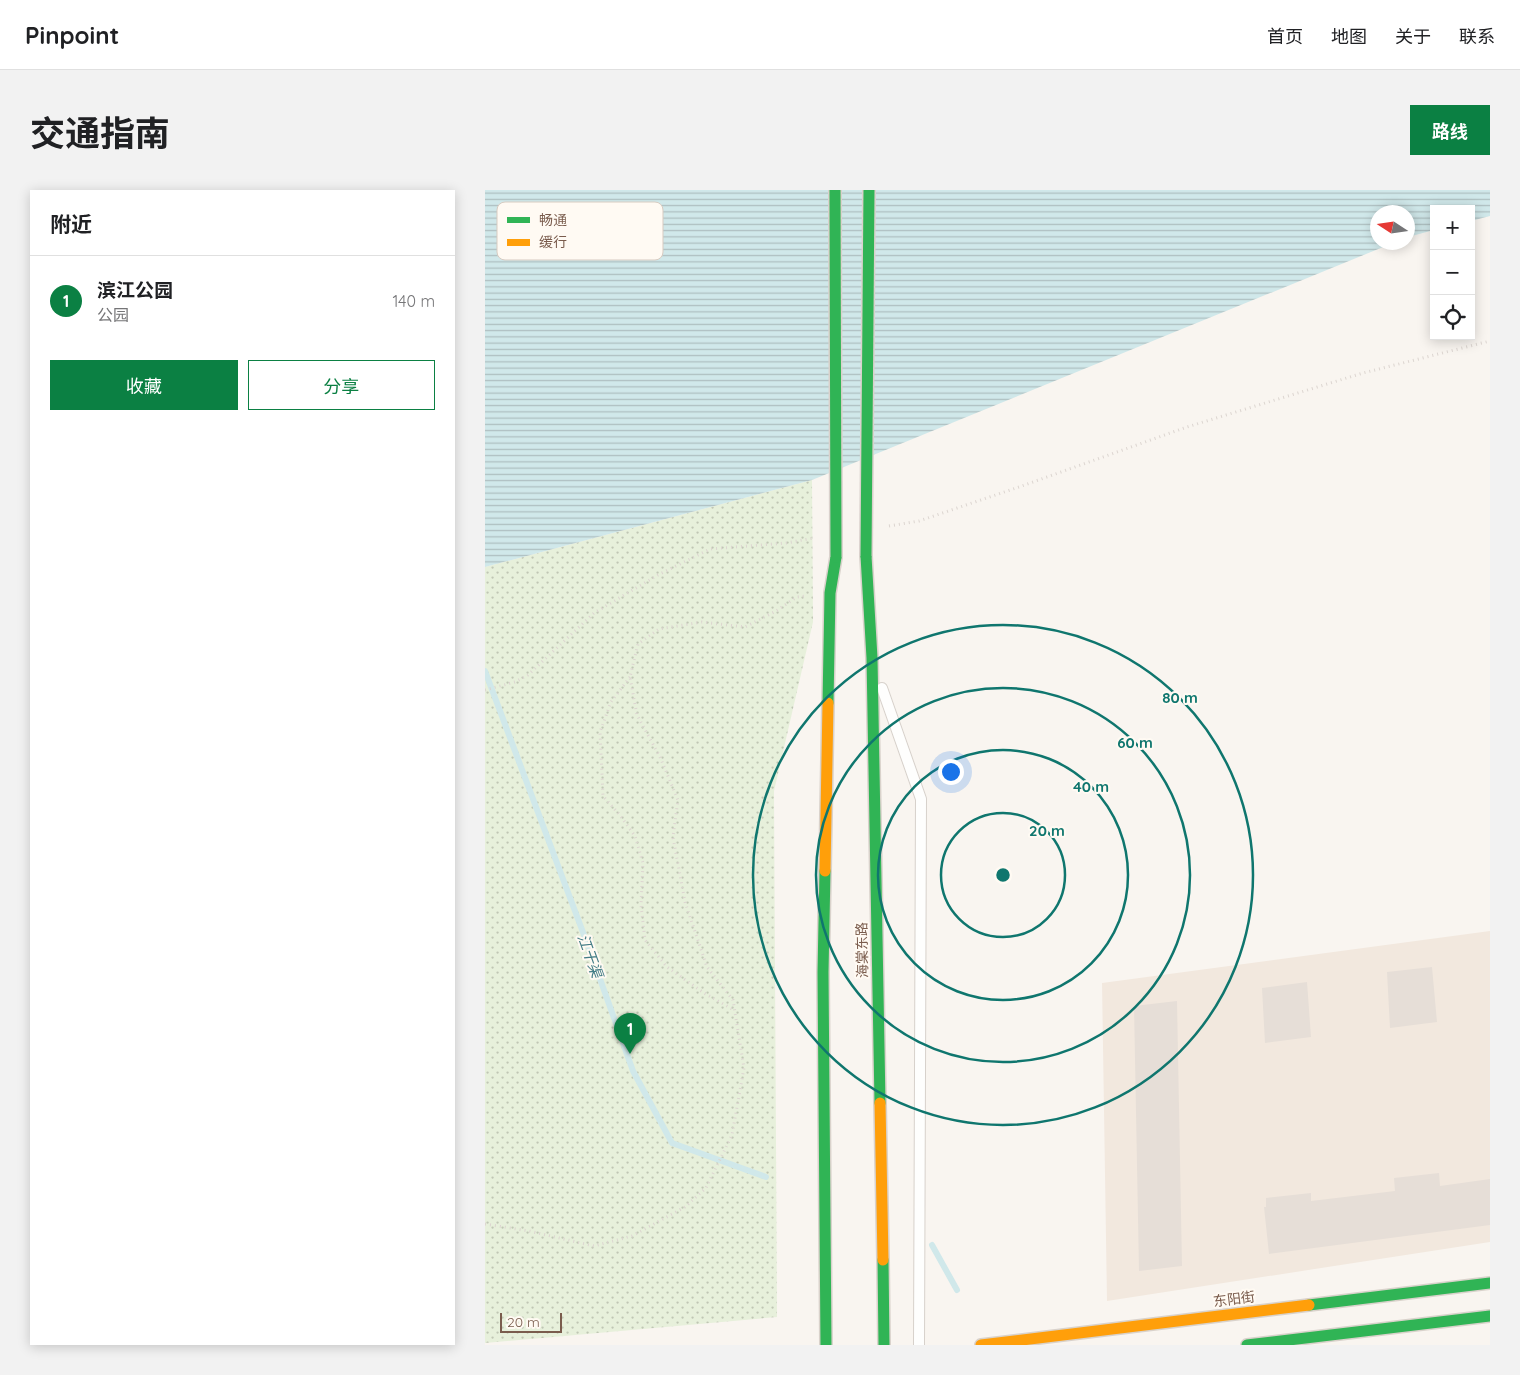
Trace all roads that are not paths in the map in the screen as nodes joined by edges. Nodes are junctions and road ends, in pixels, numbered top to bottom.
1 (835, 190) edge
2 (869, 190) edge
3 (872, 658) junction
4 (1490, 1283) edge
5 (1490, 1316) edge
6 (826, 1345) edge
7 (884, 1345) edge
8 (919, 1345) edge
9 (981, 1345) edge
10 (1247, 1345) edge

1 - 6 main road, bridge
2 - 3 main road, 海棠东路, bridge
3 - 7 main road, 海棠东路
3 - 8 lane
4 - 9 main road, 东阳街
5 - 10 main road

